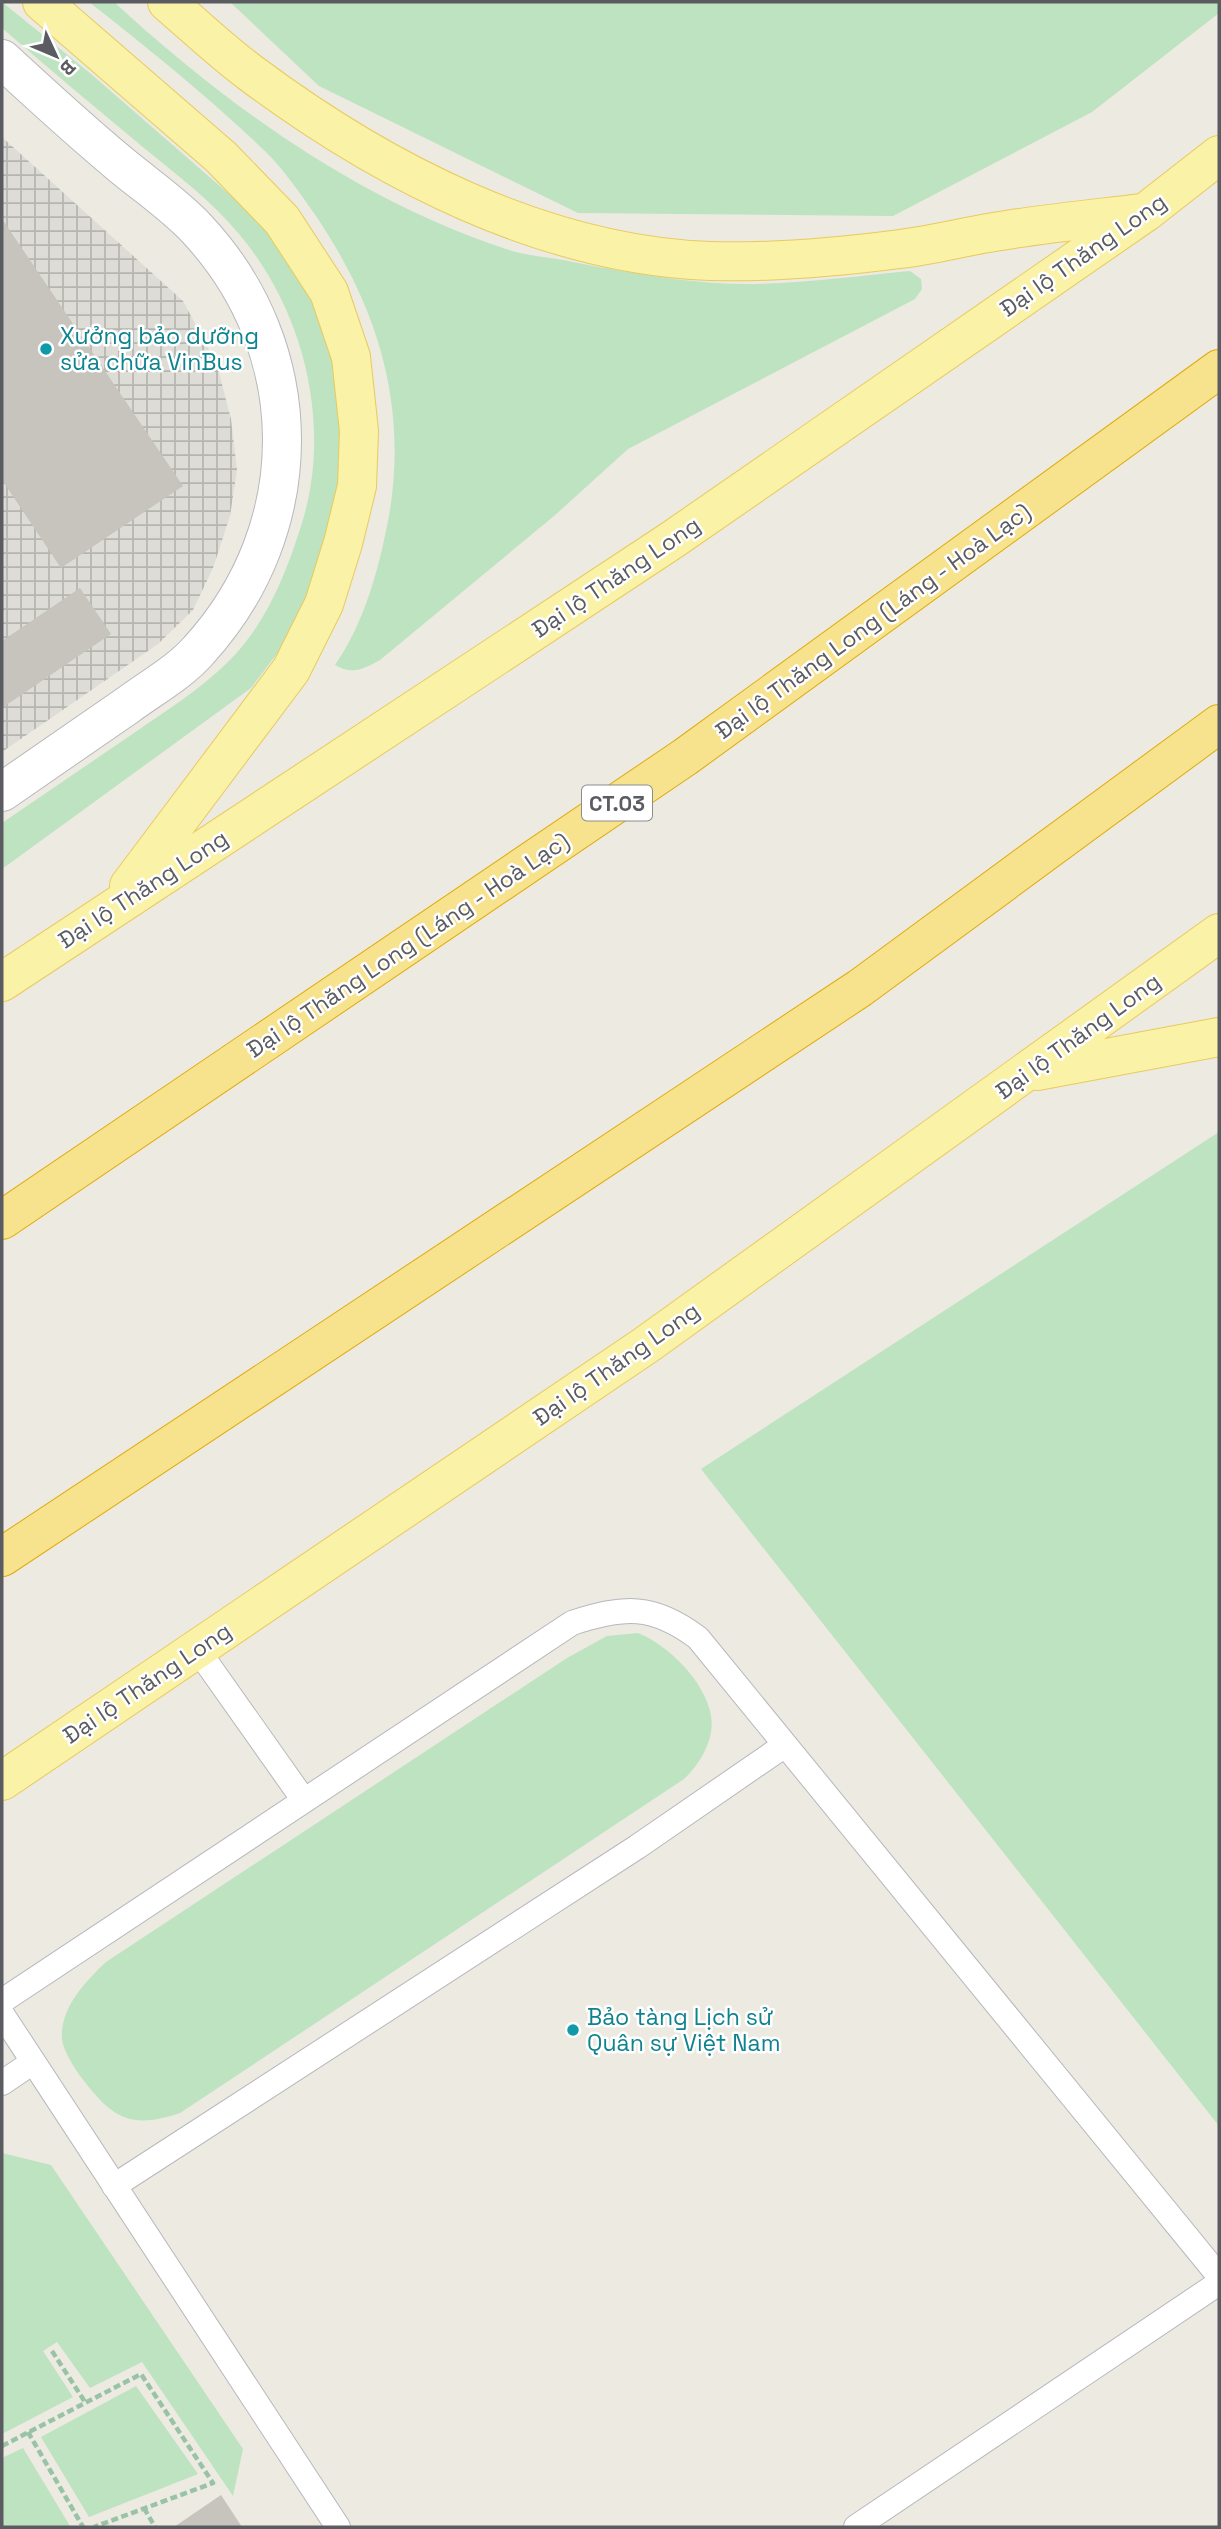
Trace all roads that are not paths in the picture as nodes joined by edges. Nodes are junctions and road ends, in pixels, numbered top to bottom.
1 (42, 2) edge
2 (167, 2) edge
3 (2, 59) edge
4 (1219, 155) edge
5 (1146, 212) junction
6 (1219, 369) edge
7 (1219, 724) edge
8 (2, 792) edge
9 (114, 907) junction
10 (1219, 933) edge
11 (2, 982) edge
12 (1219, 1037) edge
13 (1028, 1073) junction
14 (2, 1220) edge
15 (2, 1557) edge
16 (197, 1648) junction
17 (785, 1745) junction
18 (2, 1781) edge
19 (303, 1799) junction
20 (2, 2001) edge
21 (2, 2014) edge
22 (33, 2062) junction
23 (2, 2083) edge
24 (114, 2186) junction
25 (1219, 2276) edge
26 (1219, 2283) edge
27 (338, 2527) edge
28 (856, 2527) edge

1 - 9 main road
2 - 5 main road
3 - 8 street
4 - 5 main road, Đại lộ Thăng Long
5 - 9 main road, Đại lộ Thăng Long
6 - 14 highway, Đại lộ Thăng Long (Láng - Hoà Lạc) / CT.03
7 - 15 highway
9 - 11 main road, Đại lộ Thăng Long
10 - 13 main road, Đại lộ Thăng Long
12 - 13 main road
13 - 16 main road, Đại lộ Thăng Long
16 - 18 main road, Đại lộ Thăng Long
16 - 19 lane
17 - 19 lane
17 - 24 lane
17 - 25 lane
19 - 20 lane
21 - 22 lane
22 - 23 lane
22 - 24 lane
24 - 27 lane
26 - 28 lane

